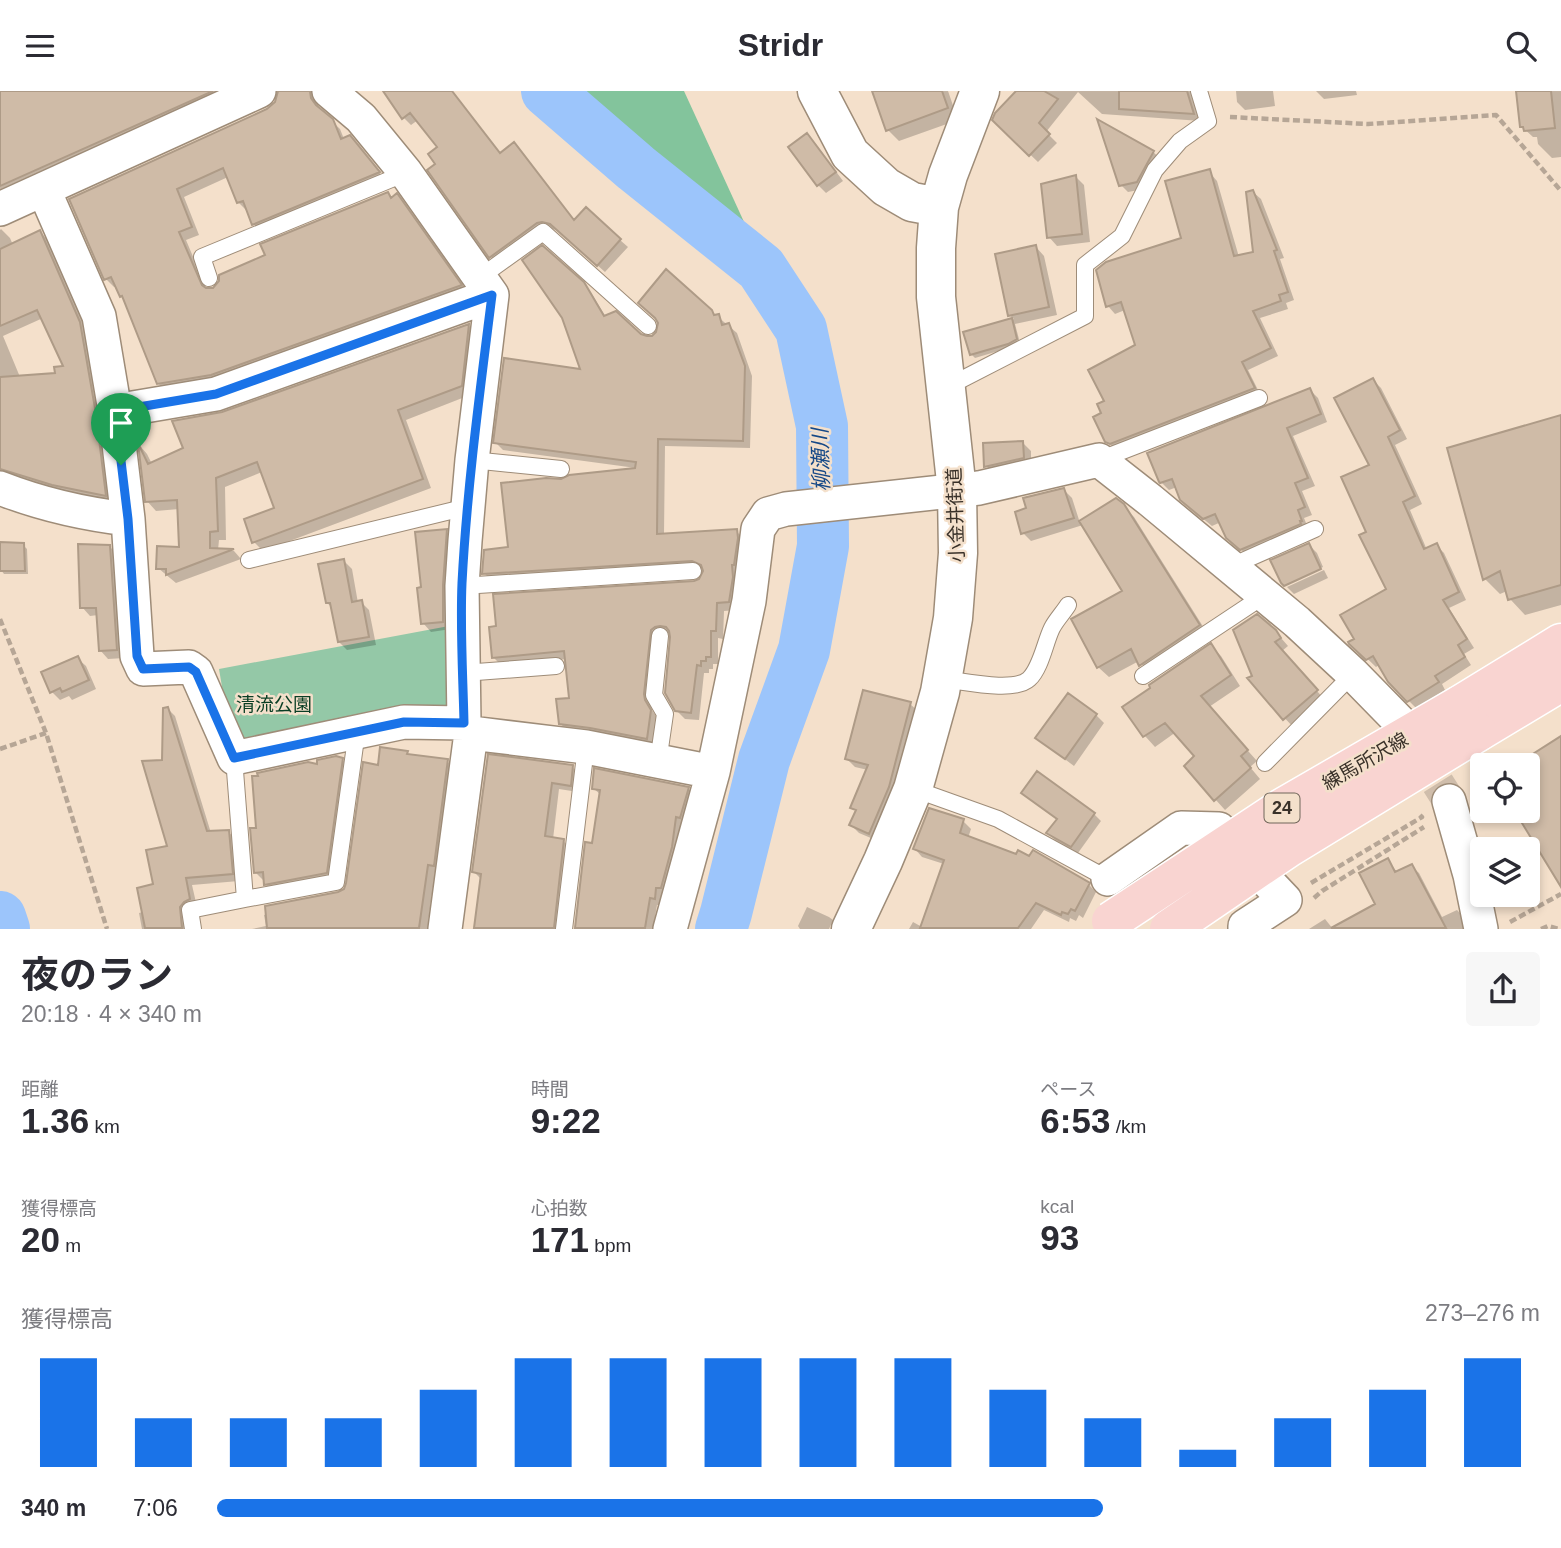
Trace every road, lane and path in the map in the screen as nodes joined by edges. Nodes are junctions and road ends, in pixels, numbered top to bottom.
1 (259, 91) edge
2 (329, 91) edge
3 (817, 91) edge
4 (980, 91) edge
5 (1199, 91) edge
6 (1208, 121) junction
7 (406, 173) junction
8 (44, 190) junction
9 (1561, 191) edge
10 (939, 207) junction
11 (0, 209) edge
12 (209, 278) dead end
13 (486, 286) junction
14 (648, 326) dead end
15 (946, 387) junction
16 (1259, 398) dead end
17 (115, 411) junction
18 (472, 460) junction
19 (1099, 460) junction
20 (561, 469) dead end
21 (0, 488) edge
22 (957, 491) junction
23 (467, 507) junction
24 (128, 519) junction
25 (1315, 529) dead end
26 (249, 560) dead end
27 (1234, 569) junction
28 (693, 571) dead end
29 (462, 586) junction
30 (1265, 595) junction
31 (1068, 605) dead end
32 (0, 619) edge
33 (660, 636) dead end
34 (1561, 643) edge
35 (556, 666) dead end
36 (463, 673) junction
37 (1353, 674) junction
38 (1143, 676) dead end
39 (942, 679) junction
40 (1561, 682) edge
41 (1469, 719) junction
42 (1399, 721) tunnel mouth
43 (468, 728) junction
44 (357, 731) junction
45 (46, 733) junction
46 (586, 747) junction
47 (0, 750) edge
48 (234, 758) junction
49 (658, 762) junction
50 (1265, 764) dead end
51 (713, 772) junction
52 (913, 789) junction
53 (1441, 809) junction
54 (1219, 829) dead end
55 (1108, 879) joint
56 (1266, 880) dead end
57 (1313, 881) dead end
58 (1561, 894) edge
59 (1313, 898) dead end
60 (245, 899) junction
61 (1106, 925) edge
62 (1495, 926) edge
63 (107, 929) edge
64 (193, 929) edge
65 (445, 929) edge
66 (564, 929) edge
67 (670, 929) edge
68 (852, 929) edge
69 (1170, 929) edge
70 (1245, 929) edge
71 (1541, 929) edge
72 (1559, 929) edge

1 - 8 street
2 - 7 street
3 - 10 street
4 - 10 street, 小金井街道
5 - 6 lane
6 - 9 path
6 - 15 lane
7 - 12 lane
7 - 13 street
8 - 11 street
8 - 17 street
10 - 15 street, 小金井街道
13 - 14 lane
13 - 17 street
13 - 18 street
15 - 22 street, 小金井街道
16 - 19 lane
17 - 24 street
18 - 20 lane
18 - 23 street
19 - 22 street
19 - 27 street
21 - 24 street
22 - 39 street, 小金井街道
22 - 51 street
23 - 26 lane
23 - 29 street
24 - 48 street
25 - 27 lane
27 - 30 street
28 - 29 lane
29 - 36 street
30 - 37 street
30 - 38 lane
31 - 39 lane
32 - 45 path
33 - 49 lane
34 - 41 main road, 練馬所沢線 / 24
35 - 36 lane
36 - 43 street
37 - 42 street
37 - 50 lane
39 - 52 street, 小金井街道
40 - 41 main road, 練馬所沢線 / 24
41 - 61 main road, 練馬所沢線 / 24, bridge
41 - 69 main road, 練馬所沢線 / 24, bridge
43 - 44 street
43 - 46 street
43 - 65 street
44 - 48 street
44 - 60 lane
45 - 47 path
45 - 63 path
46 - 49 street
46 - 66 lane
48 - 60 lane
49 - 51 street
51 - 67 street
52 - 55 lane
52 - 68 street, 小金井街道
53 - 57 path
53 - 59 path
53 - 62 street
54 - 55 street
56 - 70 street
58 - 62 path
60 - 64 lane
71 - 72 path

